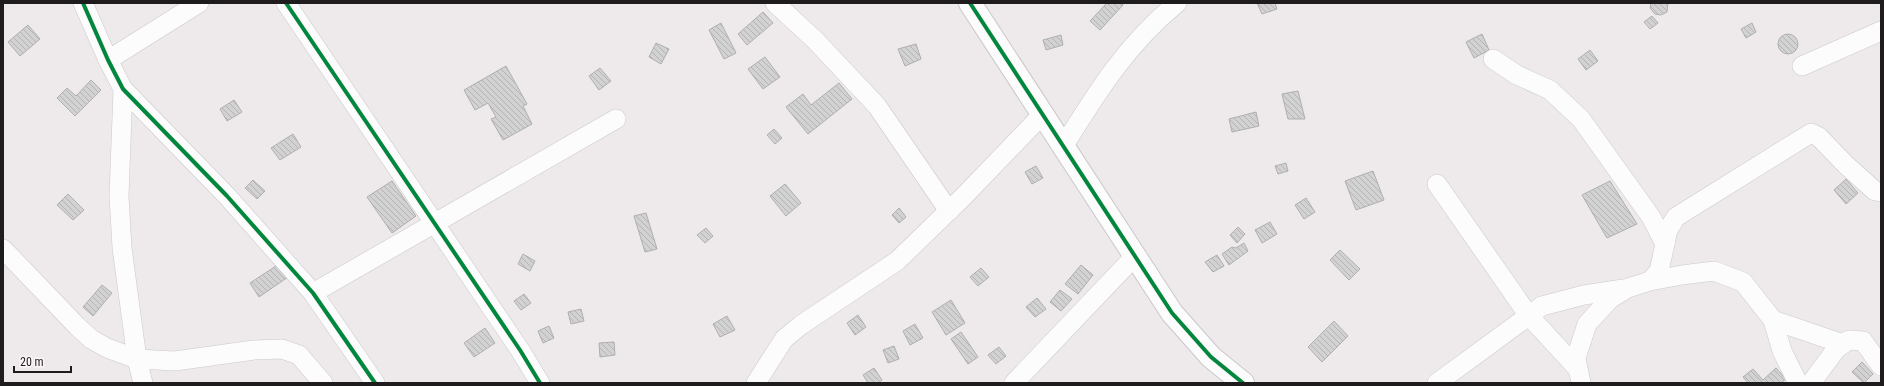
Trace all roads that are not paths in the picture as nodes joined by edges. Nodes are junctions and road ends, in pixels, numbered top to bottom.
1 (83, 3) edge
2 (199, 3) edge
3 (286, 3) edge
4 (775, 3) edge
5 (970, 3) edge
6 (1177, 3) edge
7 (1881, 31) edge
8 (1493, 59) dead end
9 (108, 60) junction
10 (1802, 66) dead end
11 (123, 89) junction
12 (1042, 115) junction
13 (616, 119) dead end
14 (1063, 146) junction
15 (1438, 184) dead end
16 (1881, 192) edge
17 (949, 211) junction
18 (434, 225) junction
19 (1665, 244) junction
20 (3, 249) edge
21 (1134, 257) junction
22 (1650, 281) junction
23 (1628, 288) junction
24 (314, 293) junction
25 (1529, 316) junction
26 (1773, 320) junction
27 (1843, 344) junction
28 (137, 359) junction
29 (1881, 366) edge
30 (1580, 376) edge
31 (1233, 379) edge
32 (143, 383) edge
33 (323, 383) edge
34 (375, 383) edge
35 (540, 383) edge
36 (756, 383) edge
37 (1014, 383) edge
38 (1437, 383) edge
39 (1798, 383) edge
40 (1811, 383) edge

1 - 9 street
2 - 9 street
3 - 18 street
4 - 17 street
5 - 12 street
6 - 14 street
7 - 10 street
8 - 19 street
9 - 11 street
11 - 24 street
11 - 28 street
12 - 14 street
12 - 17 street
13 - 18 street
14 - 21 street
15 - 25 street
16 - 19 street
17 - 36 street
18 - 24 street
18 - 35 street
19 - 22 street
20 - 28 street
21 - 31 street
21 - 37 street
22 - 23 street
22 - 26 street
23 - 25 street
23 - 30 street
24 - 34 street
25 - 30 street
25 - 38 street
26 - 27 street
26 - 39 street
27 - 29 street
27 - 40 street
28 - 32 street
28 - 33 street

